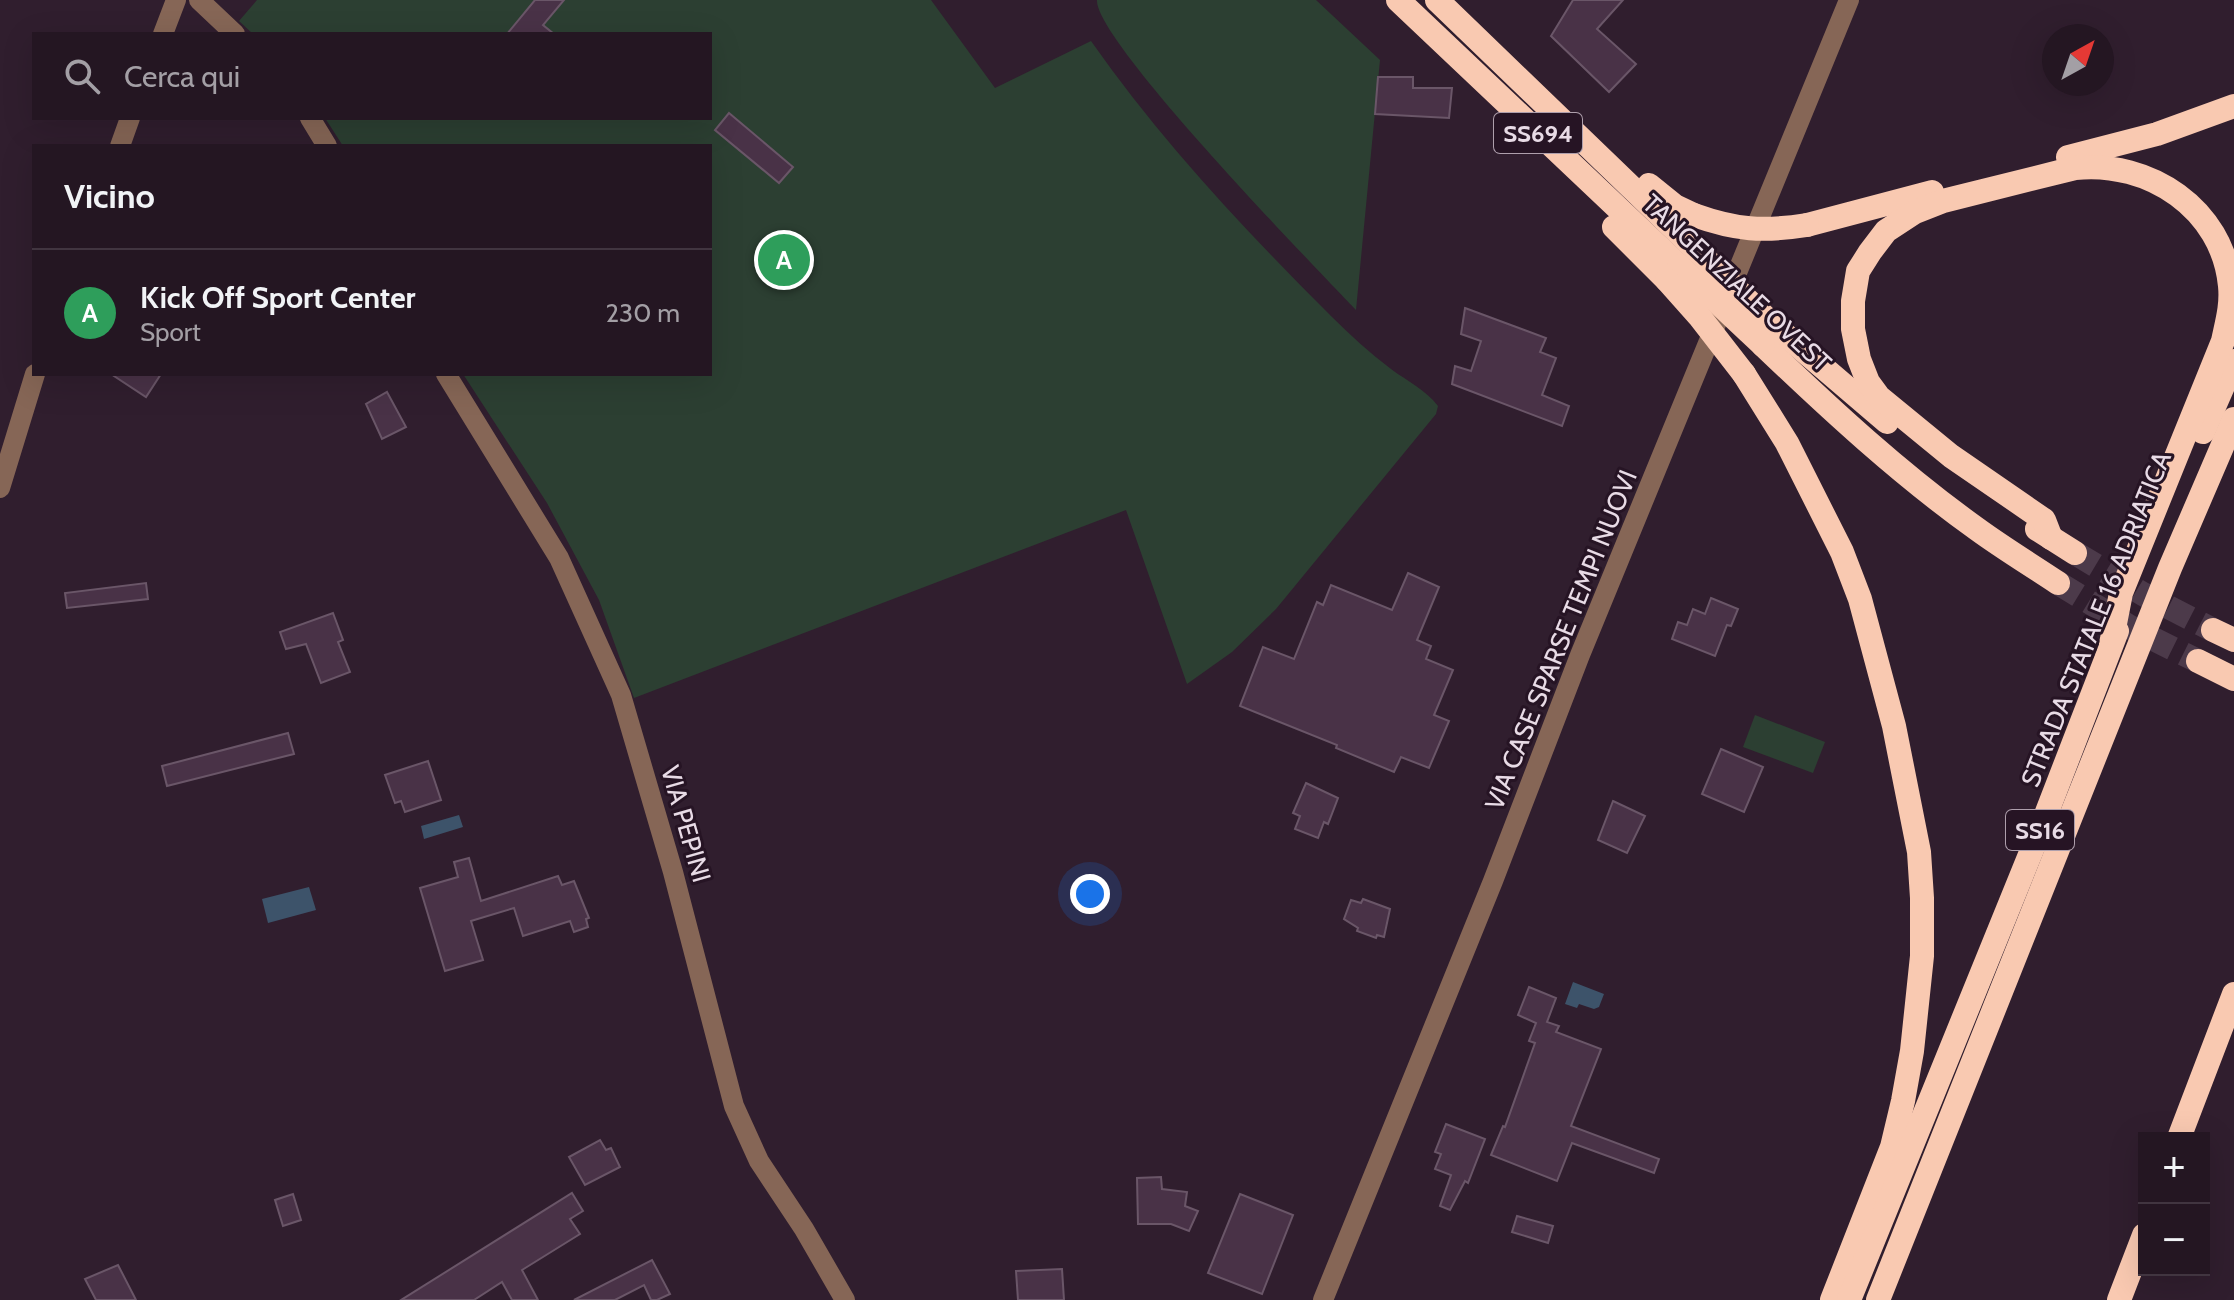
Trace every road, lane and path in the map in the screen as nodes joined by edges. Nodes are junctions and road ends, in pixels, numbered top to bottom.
1 (176, 0) edge
2 (199, 0) edge
3 (1398, 0) edge
4 (1437, 0) edge
5 (1849, 0) edge
6 (164, 32) edge
7 (233, 32) edge
8 (1470, 32) junction
9 (2234, 106) edge
10 (129, 120) edge
11 (311, 120) edge
12 (121, 144) edge
13 (326, 144) edge
14 (1673, 273) junction
15 (2234, 361) edge
16 (34, 376) edge
17 (447, 376) edge
18 (2234, 419) edge
19 (2234, 451) edge
20 (0, 488) edge
21 (2051, 538) junction
22 (2075, 553) tunnel mouth
23 (2176, 553) junction
24 (2058, 583) tunnel mouth
25 (2111, 644) junction
26 (2198, 661) tunnel mouth
27 (2234, 679) edge
28 (2234, 994) edge
29 (2181, 1132) edge
30 (2138, 1251) edge
31 (845, 1300) edge
32 (1323, 1300) edge
33 (1832, 1300) edge
34 (1849, 1300) edge
35 (1878, 1300) edge
36 (2119, 1300) edge

1 - 6 street
2 - 7 street
3 - 14 highway, TANGENZIALE OVEST / SS694
4 - 8 highway, TANGENZIALE OVEST / SS694
5 - 32 street, VIA CASE SPARSE TEMPI NUOVI
8 - 9 highway, bridge
8 - 21 highway, TANGENZIALE OVEST / SS694, bridge
10 - 12 street
11 - 13 street
14 - 24 highway, TANGENZIALE OVEST / SS694, bridge
14 - 33 highway, bridge
15 - 25 highway, STRADA STATALE 16 ADRIATICA / SS16
16 - 20 street
17 - 31 street, VIA PEPINI
18 - 23 highway, STRADA STATALE 16 ADRIATICA / SS16
19 - 23 highway
21 - 22 highway, TANGENZIALE OVEST / SS694
21 - 25 highway
23 - 35 highway, STRADA STATALE 16 ADRIATICA / SS16
25 - 34 highway, STRADA STATALE 16 ADRIATICA / SS16
26 - 27 highway
28 - 29 highway
30 - 36 highway

